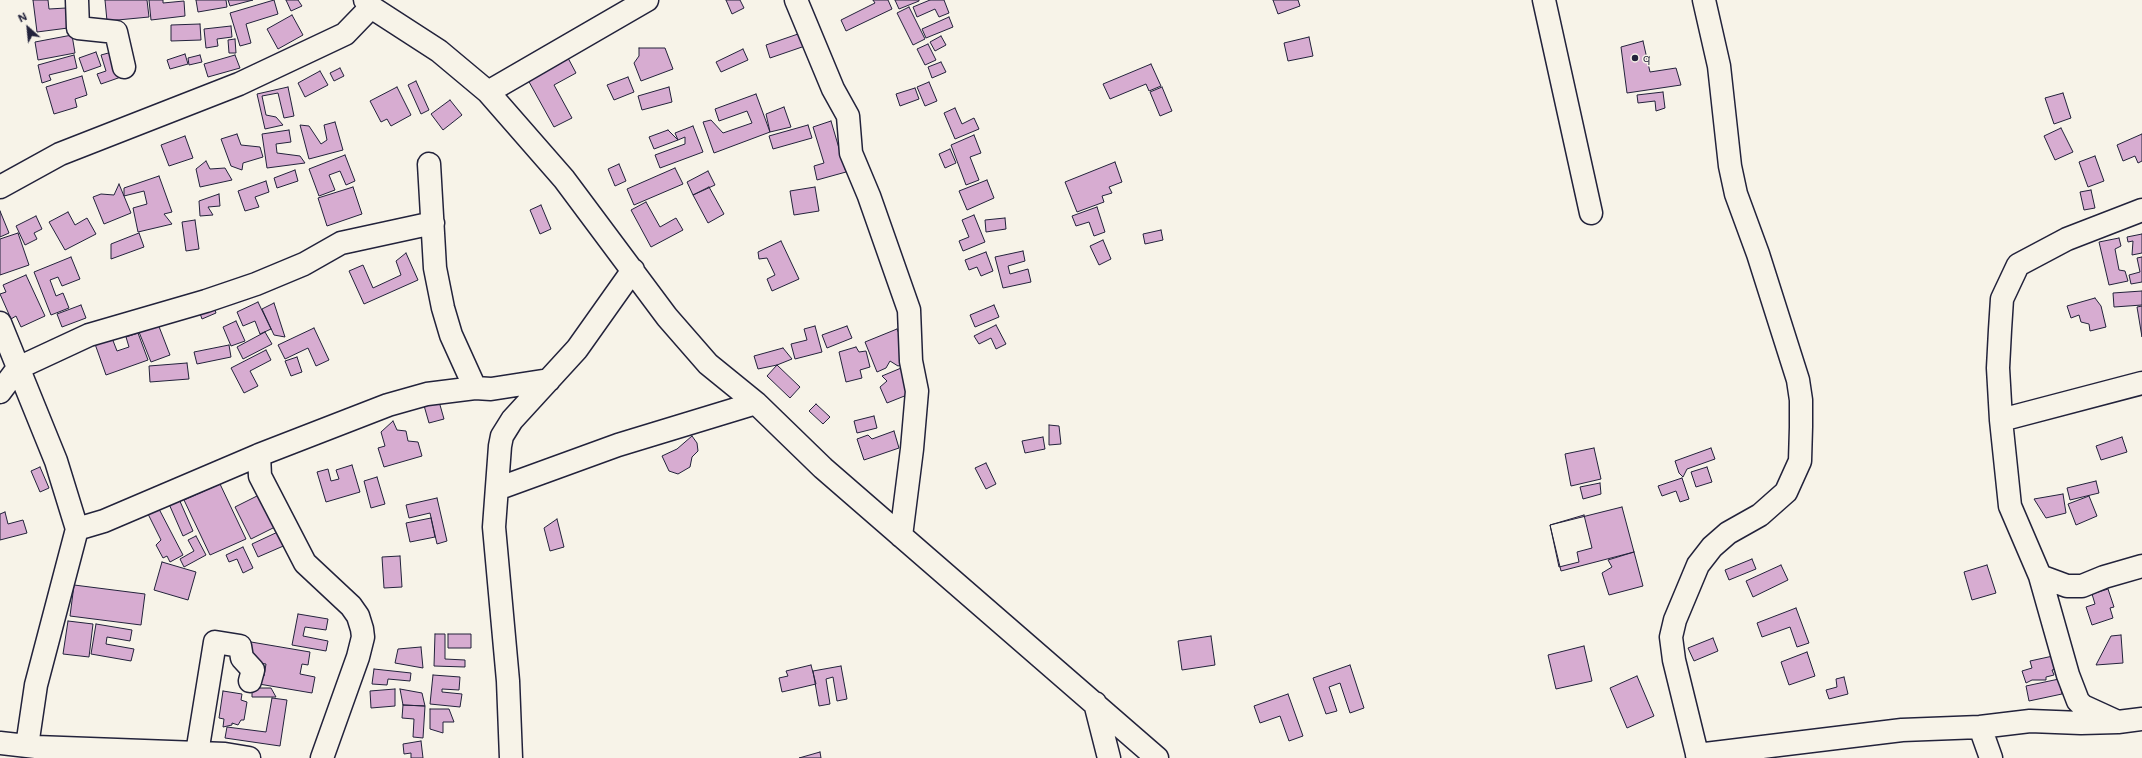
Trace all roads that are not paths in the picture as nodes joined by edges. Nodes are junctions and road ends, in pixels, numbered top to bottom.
1 (77, 0) edge
2 (647, 0) edge
3 (796, 0) edge
4 (1544, 0) edge
5 (1704, 0) edge
6 (368, 4) edge
7 (124, 67) dead end
8 (488, 92) junction
9 (429, 164) dead end
10 (0, 187) edge
11 (2142, 210) edge
12 (1591, 213) dead end
13 (433, 223) junction
14 (633, 270) junction
15 (0, 323) edge
16 (18, 368) junction
17 (549, 380) junction
18 (2142, 382) edge
19 (475, 388) junction
20 (0, 392) edge
21 (756, 403) junction
22 (2001, 420) junction
23 (259, 455) junction
24 (497, 490) junction
25 (78, 529) junction
26 (902, 536) junction
27 (2142, 566) edge
28 (2040, 576) junction
29 (250, 681) dead end
30 (1095, 703) junction
31 (2142, 719) edge
32 (2118, 722) junction
33 (1980, 727) junction
34 (0, 743) edge
35 (34, 750) edge
36 (197, 753) junction
37 (1698, 756) edge
38 (249, 758) edge
39 (322, 758) edge
40 (511, 758) edge
41 (1109, 758) edge
42 (1157, 758) edge
43 (1991, 758) edge

1 - 7 street
2 - 8 street
3 - 26 street
4 - 12 street
5 - 37 street
6 - 8 street
6 - 10 street
8 - 14 street
9 - 13 street
11 - 22 street
13 - 16 street
13 - 19 street
14 - 17 street
14 - 21 street
15 - 16 street
16 - 20 street
16 - 25 street
17 - 19 street
17 - 24 street
18 - 22 street
19 - 23 street
21 - 24 street
21 - 26 street
22 - 28 street
23 - 25 street
23 - 39 street
24 - 40 street
25 - 35 street
26 - 30 street
27 - 28 street
28 - 32 street
29 - 36 street
30 - 41 street
30 - 42 street
31 - 32 street
32 - 33 street
33 - 37 street
33 - 43 street
34 - 35 street
35 - 36 street
36 - 38 street

